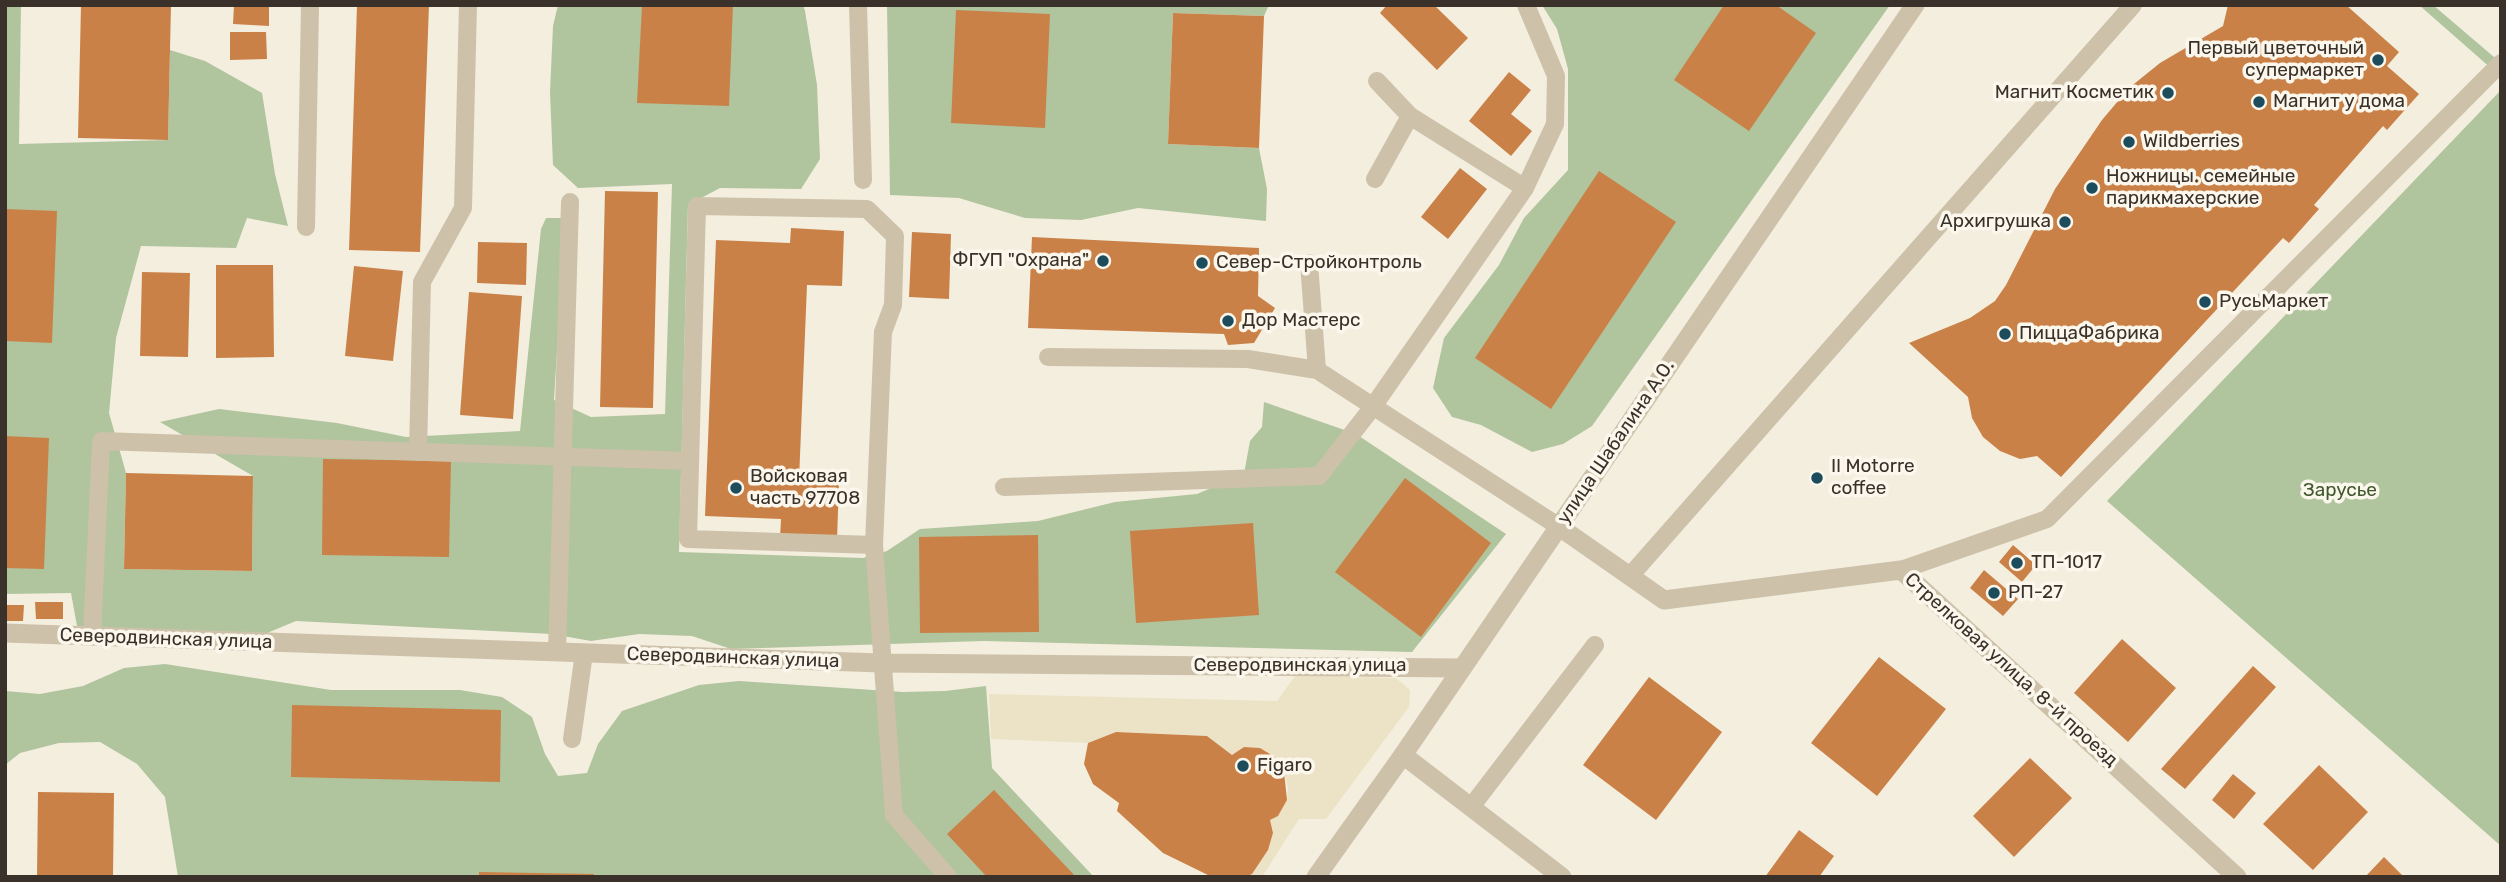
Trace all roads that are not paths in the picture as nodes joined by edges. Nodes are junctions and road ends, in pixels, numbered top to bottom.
1 (310, 5) edge
2 (468, 5) edge
3 (858, 5) edge
4 (1526, 5) edge
5 (1915, 5) edge
6 (2133, 5) edge
7 (2501, 63) edge
8 (1377, 81) dead end
9 (1410, 116) junction
10 (1375, 179) dead end
11 (863, 180) dead end
12 (1525, 188) junction
13 (570, 202) dead end
14 (306, 227) dead end
15 (1310, 263) dead end
16 (1048, 356) dead end
17 (1317, 370) junction
18 (1372, 408) junction
19 (418, 452) junction
20 (564, 457) junction
21 (690, 461) junction
22 (1004, 487) dead end
23 (1558, 526) junction
24 (874, 545) junction
25 (1901, 570) junction
26 (1630, 576) junction
27 (5, 633) edge
28 (92, 636) junction
29 (1595, 645) dead end
30 (557, 652) junction
31 (584, 653) junction
32 (881, 663) junction
33 (1461, 668) junction
34 (572, 739) dead end
35 (1403, 755) junction
36 (1471, 807) junction
37 (948, 877) edge
38 (1316, 877) edge
39 (1563, 877) edge
40 (2237, 877) edge

1 - 14 lane
2 - 19 lane
3 - 11 lane
4 - 12 lane
5 - 23 street, улица Шабалина А.О.
6 - 26 lane
7 - 25 lane
8 - 9 lane
9 - 10 lane
9 - 12 lane
12 - 18 lane
13 - 20 lane
15 - 17 lane
16 - 17 lane
17 - 18 lane
18 - 22 lane
18 - 23 lane
19 - 20 lane
19 - 28 lane
20 - 21 lane
20 - 30 lane
21 - 24 lane
21 - 24 lane
23 - 26 street, Стрелковая улица, 8-й проезд
23 - 33 street, улица Шабалина А.О.
24 - 32 lane
25 - 26 street, Стрелковая улица, 8-й проезд
25 - 40 street, Стрелковая улица, 8-й проезд
27 - 28 street, Северодвинская улица
28 - 30 street, Северодвинская улица
29 - 36 lane
30 - 31 street, Северодвинская улица
31 - 32 street, Северодвинская улица
31 - 34 lane
32 - 33 street, Северодвинская улица
32 - 37 lane
33 - 35 street, улица Шабалина А.О.
35 - 36 street
35 - 38 street, улица Шабалина А.О.
36 - 39 street

